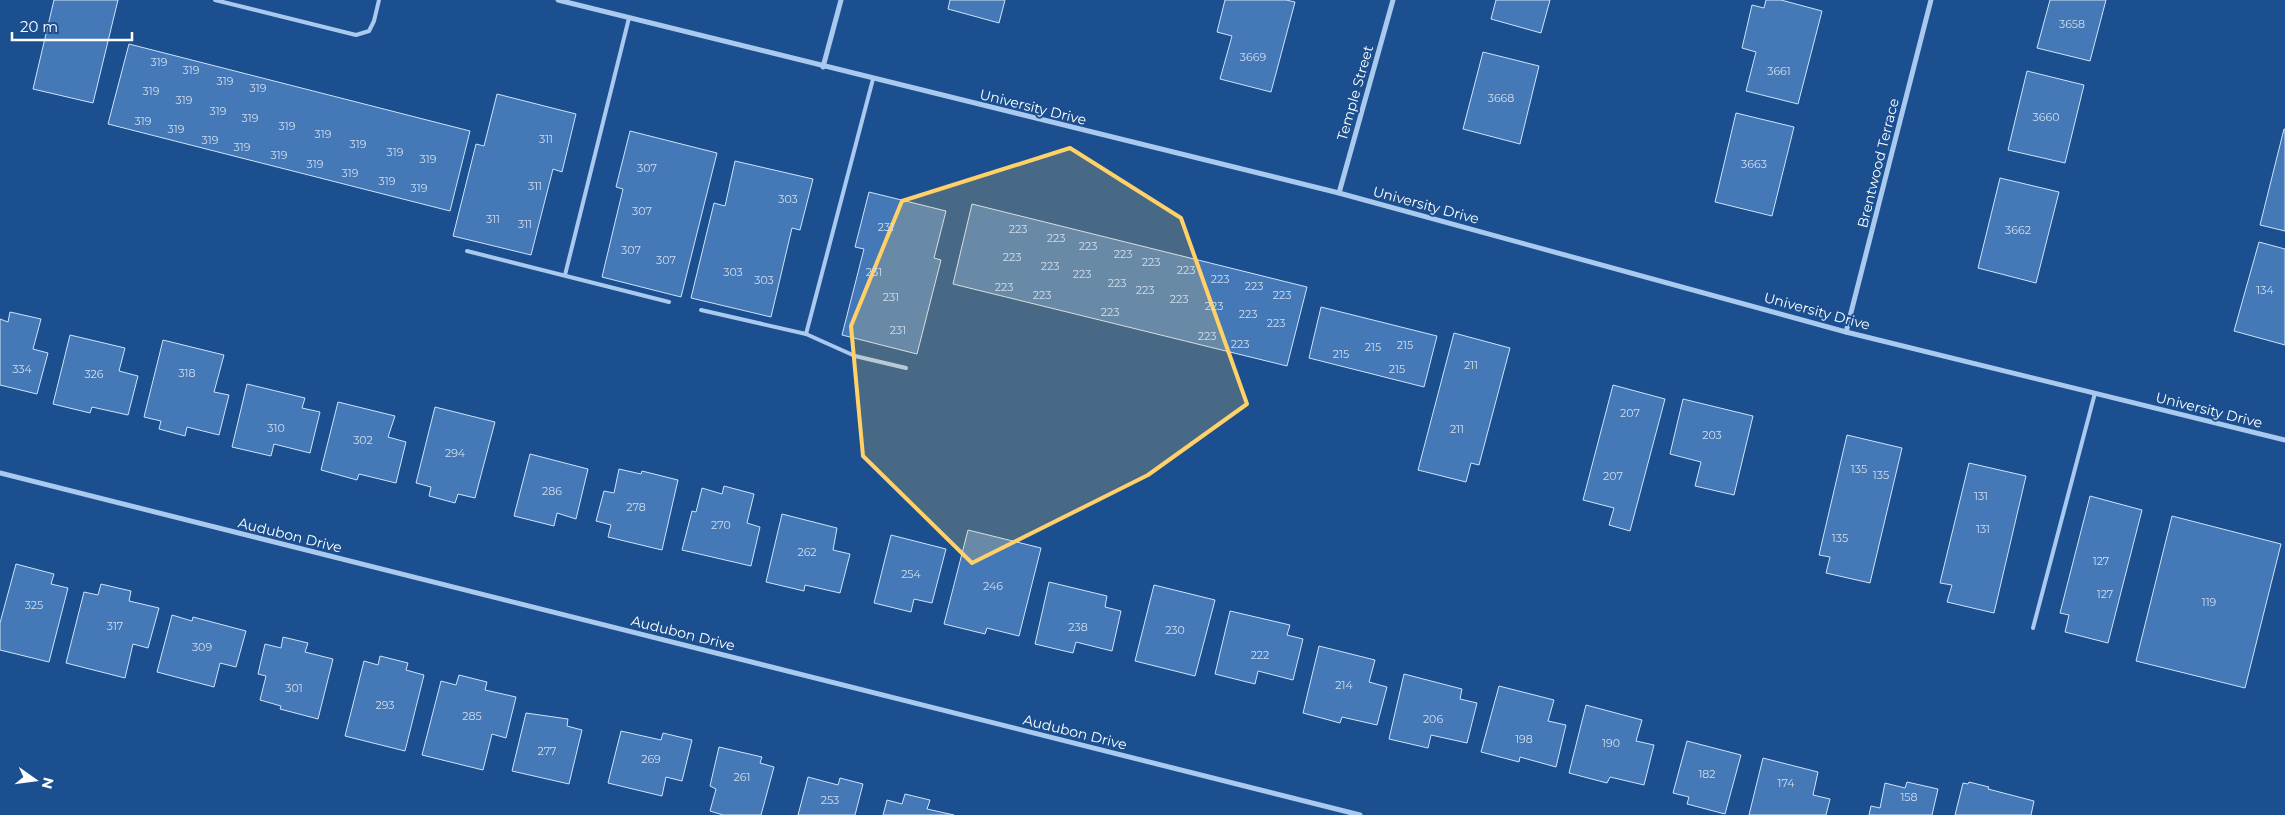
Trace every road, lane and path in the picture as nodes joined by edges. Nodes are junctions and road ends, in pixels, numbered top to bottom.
1 (216, 0) edge
2 (379, 0) edge
3 (558, 0) edge
4 (840, 0) edge
5 (1393, 0) edge
6 (1931, 0) edge
7 (630, 18) junction
8 (824, 67) junction
9 (873, 79) junction
10 (1339, 193) junction
11 (466, 251) dead end
12 (566, 275) junction
13 (669, 302) dead end
14 (701, 310) dead end
15 (1846, 332) junction
16 (806, 334) junction
17 (906, 368) dead end
18 (2095, 393) junction
19 (2285, 440) edge
20 (0, 473) edge
21 (2033, 628) dead end
22 (1360, 815) edge

1 - 2 lane
3 - 7 street, University Drive
4 - 8 street
5 - 10 street, Temple Street
6 - 15 street, Brentwood Terrace
7 - 8 street, University Drive
7 - 12 lane
8 - 9 street, University Drive
9 - 10 street, University Drive
9 - 16 lane
10 - 15 street, University Drive
11 - 12 lane
12 - 13 lane
14 - 16 lane
15 - 18 street, University Drive
16 - 17 lane
18 - 19 street, University Drive
18 - 21 lane
20 - 22 street, Audubon Drive

